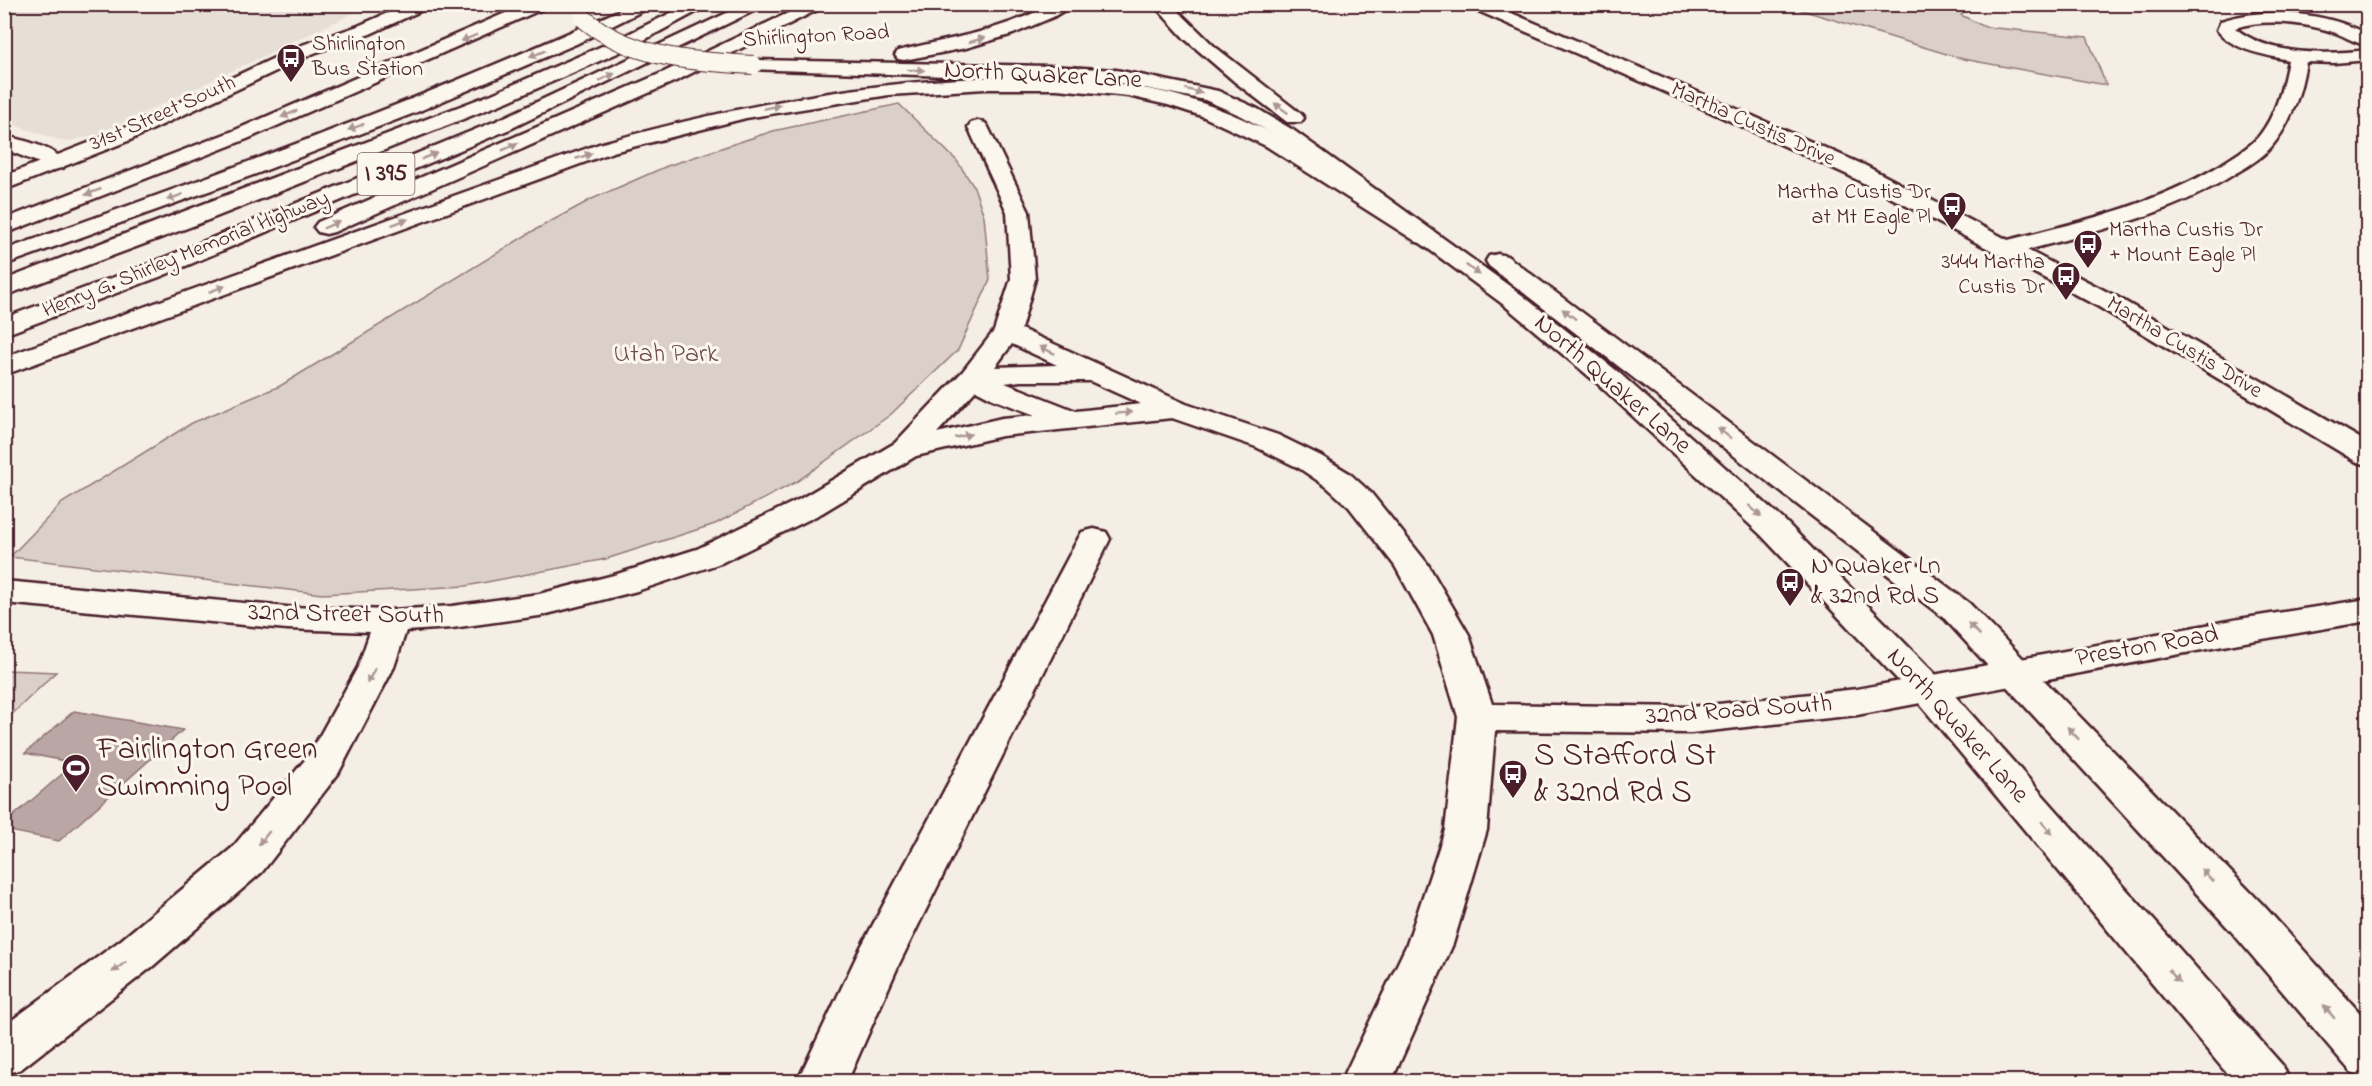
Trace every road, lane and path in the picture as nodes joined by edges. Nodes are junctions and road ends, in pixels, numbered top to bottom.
1 (396, 4) edge
2 (423, 4) edge
3 (541, 4) edge
4 (648, 4) edge
5 (703, 4) edge
6 (760, 4) edge
7 (821, 4) edge
8 (1066, 4) edge
9 (1161, 4) edge
10 (1482, 4) edge
11 (1475, 5) edge
12 (583, 11) edge
13 (2367, 41) edge
14 (321, 44) junction
15 (2298, 55) junction
16 (2367, 55) edge
17 (753, 65) junction
18 (978, 127) dead end
19 (4, 141) edge
20 (55, 163) junction
21 (4, 164) edge
22 (4, 184) edge
23 (1406, 197) dead end
24 (4, 227) edge
25 (1425, 237) junction
26 (2007, 248) junction
27 (1482, 250) dead end
28 (4, 258) edge
29 (4, 289) edge
30 (4, 327) edge
31 (1007, 332) junction
32 (4, 357) edge
33 (4, 367) edge
34 (1098, 375) junction
35 (973, 377) junction
36 (1176, 410) junction
37 (1072, 418) junction
38 (906, 449) junction
39 (2367, 456) edge
40 (1094, 539) dead end
41 (4, 592) edge
42 (2367, 610) edge
43 (392, 621) junction
44 (2015, 671) junction
45 (1927, 688) junction
46 (1477, 717) junction
47 (4, 1054) edge
48 (2367, 1057) edge
49 (822, 1082) edge
50 (1366, 1082) edge
51 (2265, 1082) edge

1 - 14 main road, 31st Street South
2 - 14 main road, 31st Street South
3 -> 24 main road
4 -> 28 main road, I 395
5 - 29 main road
30 -> 6 main road, Henry G. Shirley Memorial Highway / I 395
32 -> 7 main road
17 -> 8 main road, Shirlington Road
23 -> 9 main road
10 - 11 main road
11 - 26 main road, Martha Custis Drive
12 - 17 main road, Shirlington Road, bridge
13 - 15 main road
14 - 20 main road, 31st Street South
15 - 16 main road
15 - 26 main road
17 -> 25 main road, North Quaker Lane
18 - 31 main road
19 - 20 main road
20 - 21 main road
20 - 22 main road, 31st Street South
33 -> 25 main road
25 -> 45 main road, North Quaker Lane
26 - 39 main road, Martha Custis Drive
44 -> 27 main road, North Quaker Lane
34 -> 31 main road
31 - 35 main road, 32nd Street South
34 - 35 main road
34 - 36 main road
35 - 37 main road
35 - 38 main road, 32nd Street South
37 -> 36 main road, 32nd Street South
36 - 46 main road
38 -> 37 main road, 32nd Street South
38 - 43 main road, 32nd Street South
40 - 49 main road
41 - 43 main road, 32nd Street South
42 - 44 main road, Preston Road
43 -> 47 main road
44 - 45 main road, Preston Road
48 -> 44 main road, North Quaker Lane
45 - 46 main road, 32nd Road South
45 -> 51 main road, North Quaker Lane
46 - 50 main road

